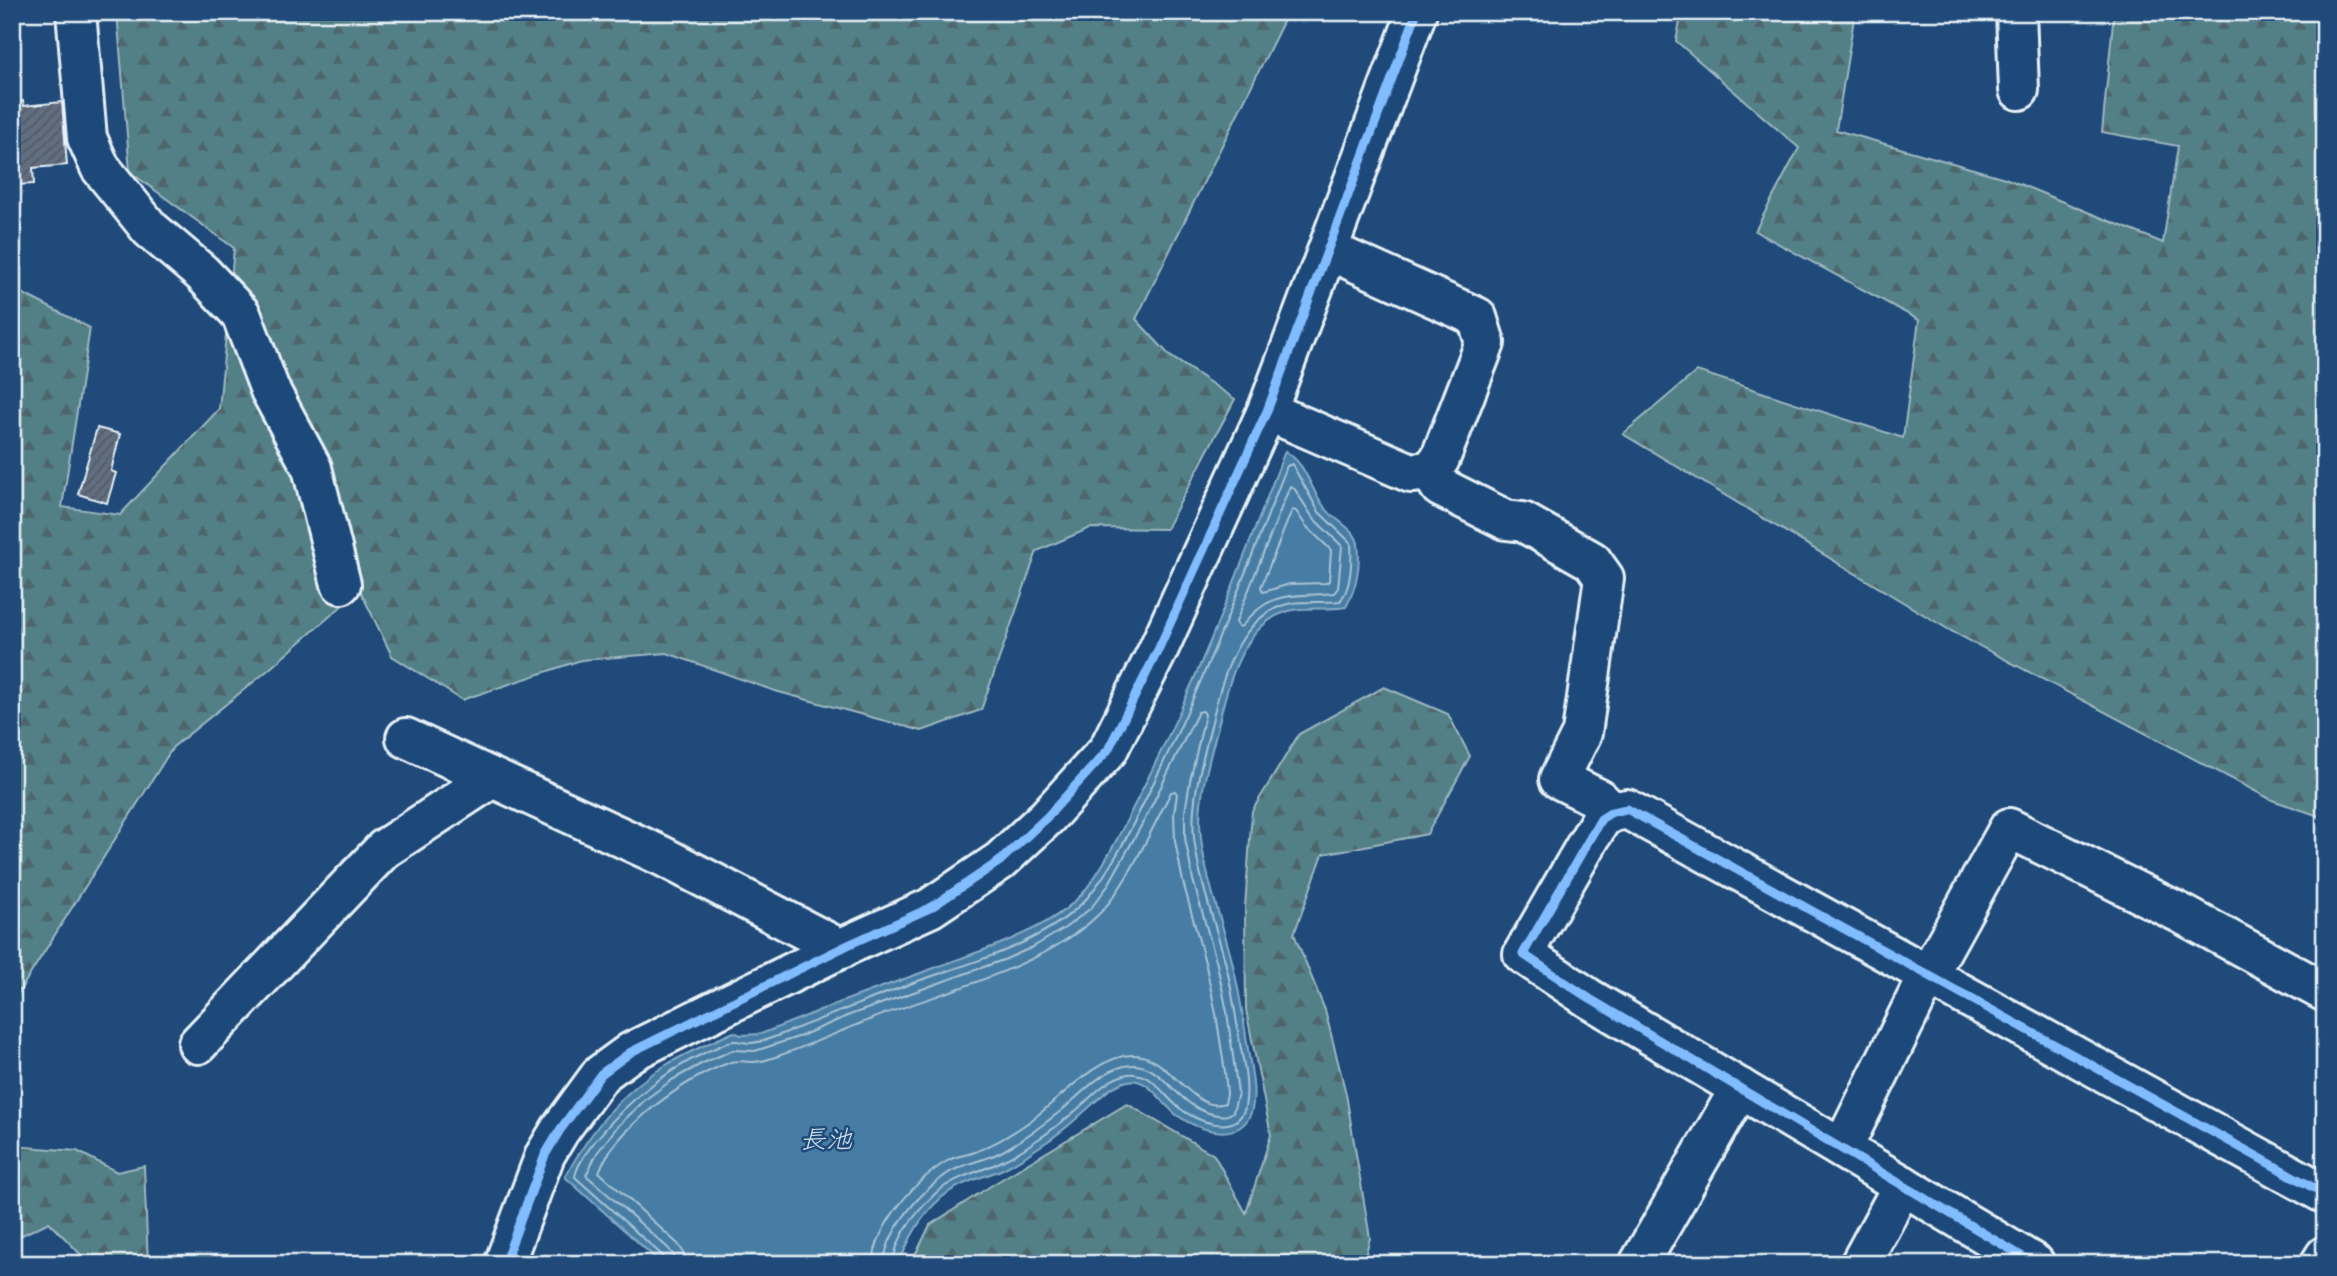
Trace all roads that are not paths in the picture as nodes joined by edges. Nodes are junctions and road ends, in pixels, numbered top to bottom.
1 (76, 12) edge
2 (1417, 12) edge
3 (2016, 12) edge
4 (2019, 90) dead end
5 (1328, 250) junction
6 (1267, 411) junction
7 (1430, 471) junction
8 (341, 584) dead end
9 (407, 738) dead end
10 (492, 778) junction
11 (1612, 812) junction
12 (841, 949) junction
13 (1928, 975) junction
14 (2325, 992) edge
15 (198, 1044) dead end
16 (1740, 1088) junction
17 (1842, 1149) junction
18 (1903, 1185) junction
19 (2325, 1194) edge
20 (2325, 1256) edge
21 (504, 1264) edge
22 (1639, 1264) edge
23 (1860, 1264) edge
24 (2035, 1264) edge
25 (2320, 1264) edge

1 - 8 street
2 - 5 street
3 - 4 street
5 - 6 street
5 - 7 street
6 - 7 street
6 - 12 street
7 - 11 street
9 - 10 street
10 - 12 street
10 - 15 street
11 - 13 street
11 - 16 street
12 - 21 street
13 - 14 street
13 - 17 street
13 - 19 street
16 - 17 street
16 - 22 street
17 - 18 street
18 - 23 street
18 - 24 street
20 - 25 street

